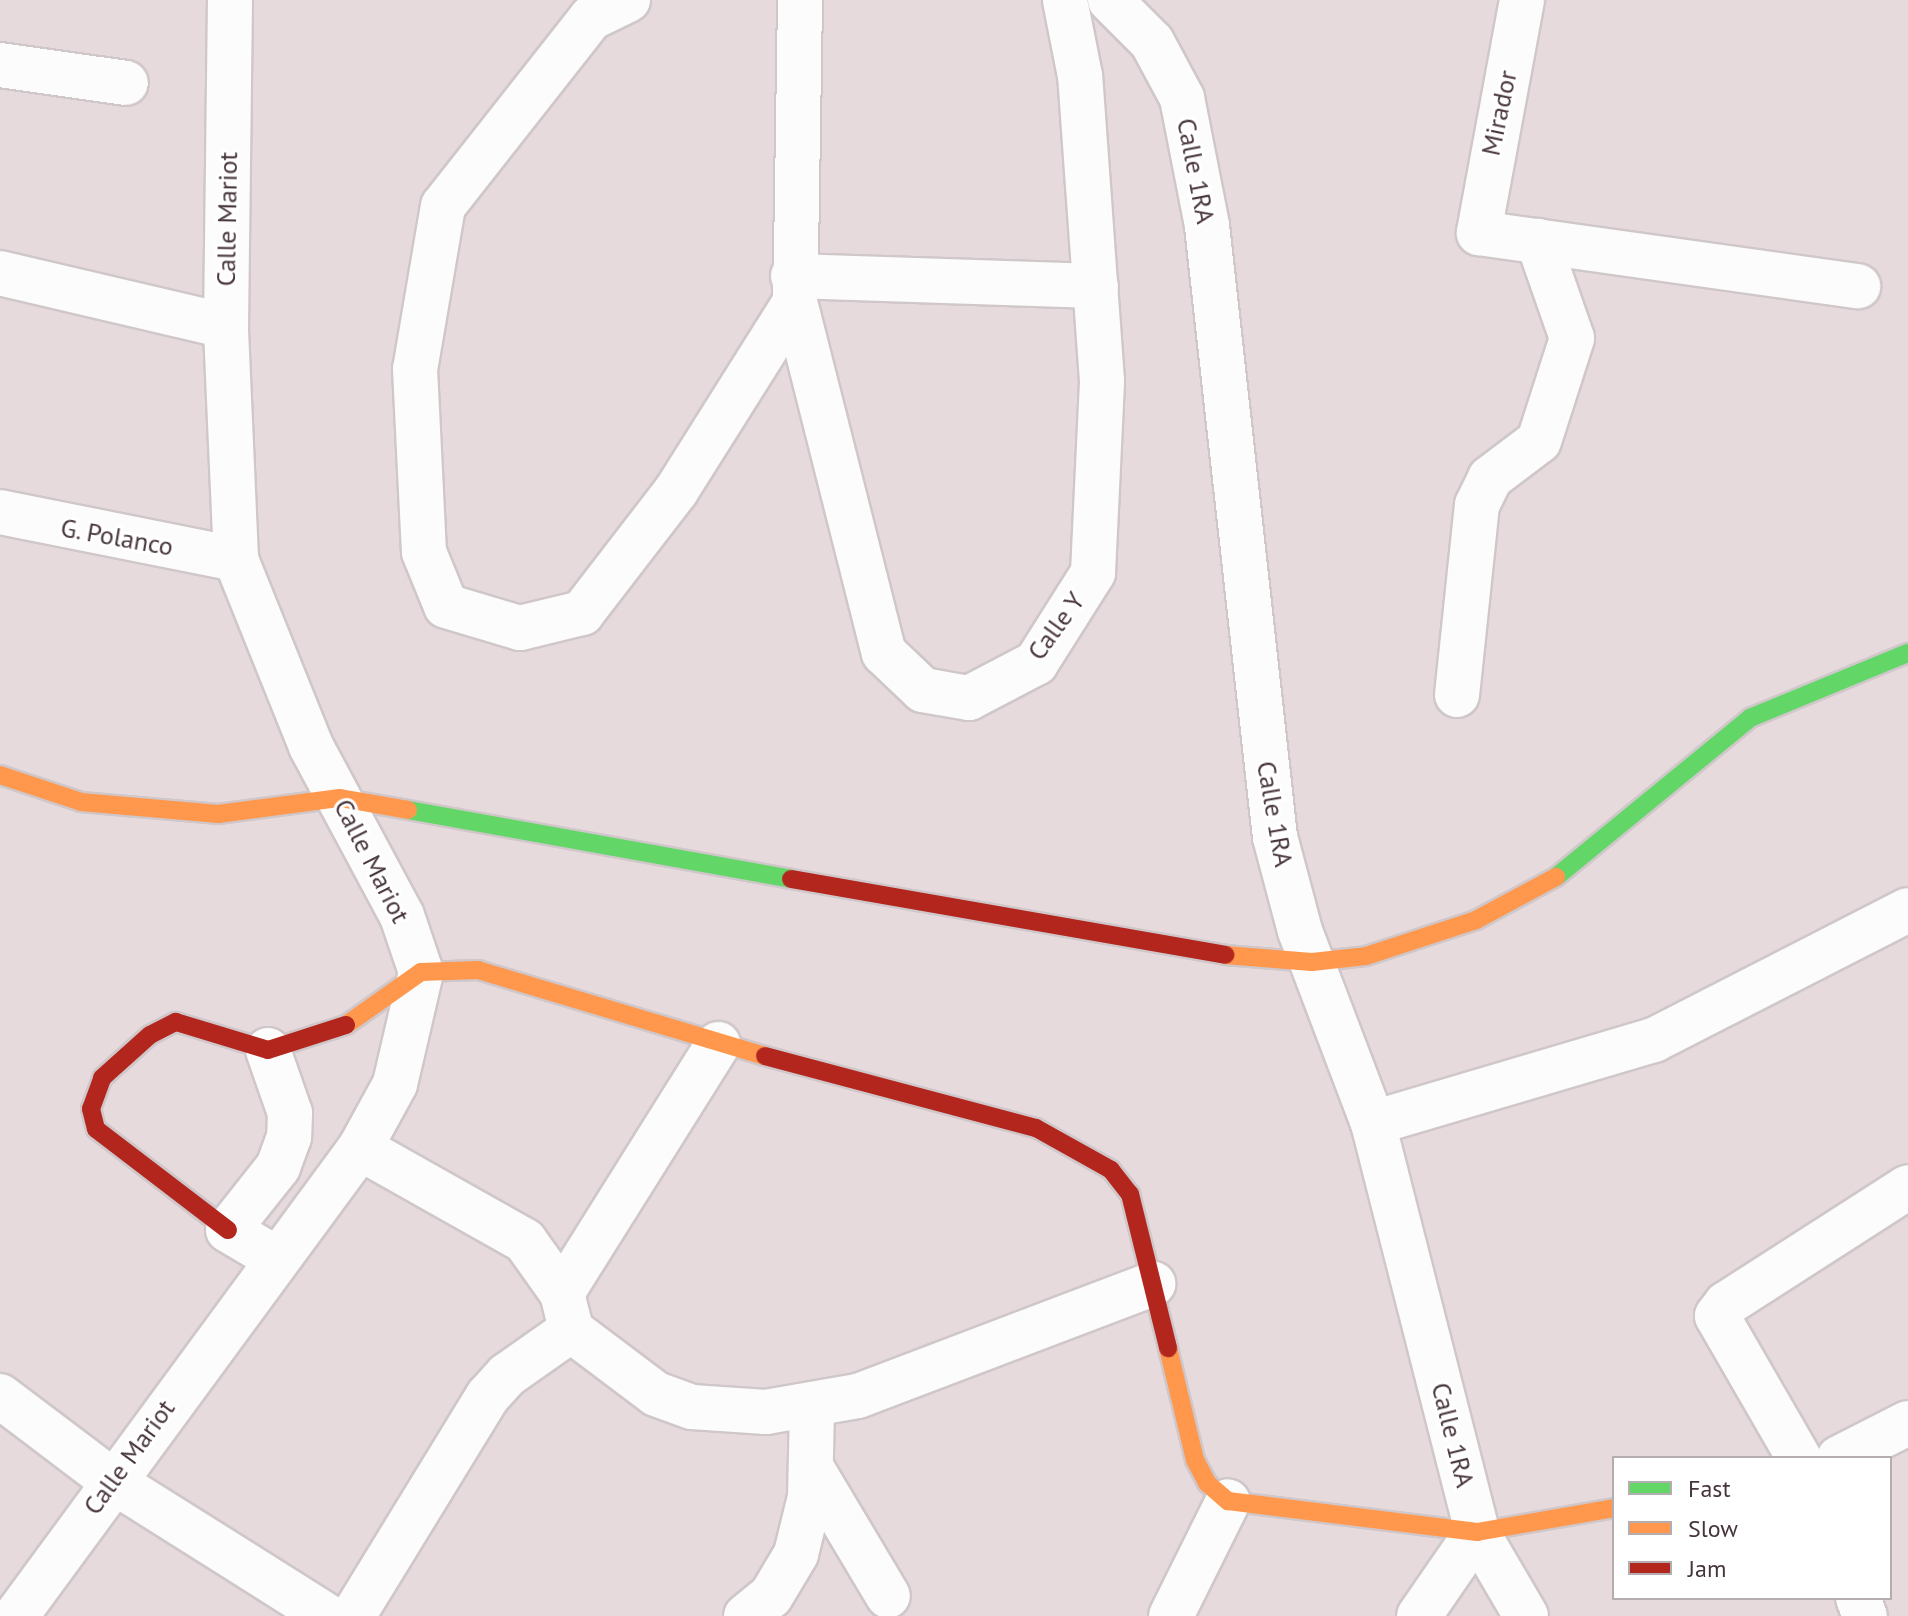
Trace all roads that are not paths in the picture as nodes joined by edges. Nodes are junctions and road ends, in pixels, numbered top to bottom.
1 (230, 0) edge
2 (628, 0) edge
3 (800, 0) edge
4 (1065, 0) edge
5 (1110, 0) edge
6 (1522, 0) edge
7 (0, 65) edge
8 (126, 83) dead end
9 (1538, 241) junction
10 (0, 273) edge
11 (1096, 286) junction
12 (1858, 286) dead end
13 (794, 289) junction
14 (226, 326) junction
15 (0, 512) edge
16 (236, 559) junction
17 (1908, 653) edge
18 (1457, 695) dead end
19 (0, 775) edge
20 (340, 798) junction
21 (1908, 910) edge
22 (1312, 962) junction
23 (421, 972) junction
24 (718, 1044) junction
25 (268, 1050) junction
26 (1373, 1123) junction
27 (360, 1148) junction
28 (1908, 1187) edge
29 (228, 1230) junction
30 (277, 1259) junction
31 (1153, 1284) junction
32 (566, 1312) junction
33 (0, 1396) edge
34 (812, 1406) junction
35 (1908, 1423) edge
36 (1798, 1456) edge
37 (1843, 1456) edge
38 (811, 1467) junction
39 (111, 1480) junction
40 (1228, 1501) junction
41 (1612, 1508) edge
42 (1477, 1532) junction
43 (888, 1596) dead end
44 (16, 1616) edge
45 (327, 1616) edge
46 (353, 1616) edge
47 (746, 1616) edge
48 (1171, 1616) edge
49 (1419, 1616) edge
50 (1526, 1616) edge

1 - 14 street, Calle Mariot
2 - 13 street
3 - 13 street, Calle Y
4 - 11 street, Calle Y
5 - 22 street, Calle 1RA
6 - 9 street, Mirador
7 - 8 street
9 - 12 street
9 - 18 street
10 - 14 street
11 - 13 street
11 - 13 street, Calle Y
14 - 16 street, Calle Mariot
15 - 16 street, G. Polanco
16 - 20 street, Calle Mariot
17 - 22 street
19 - 20 street
20 - 22 street
20 - 23 street, Calle Mariot
21 - 26 street
22 - 26 street, Calle 1RA
23 - 24 street
23 - 25 street
23 - 27 street, Calle Mariot
24 - 31 street
24 - 32 street
25 - 29 street
25 - 29 street
26 - 42 street, Calle 1RA
27 - 30 street, Calle Mariot
27 - 32 street
28 - 36 street
29 - 30 street
30 - 39 street, Calle Mariot
31 - 34 street
31 - 40 street
32 - 34 street
32 - 46 street
33 - 39 street
34 - 38 street
35 - 37 street
38 - 43 street
38 - 47 street
39 - 44 street, Calle Mariot
39 - 45 street
40 - 42 street
40 - 48 street
41 - 42 street
42 - 49 street
42 - 50 street, Calle 1RA

